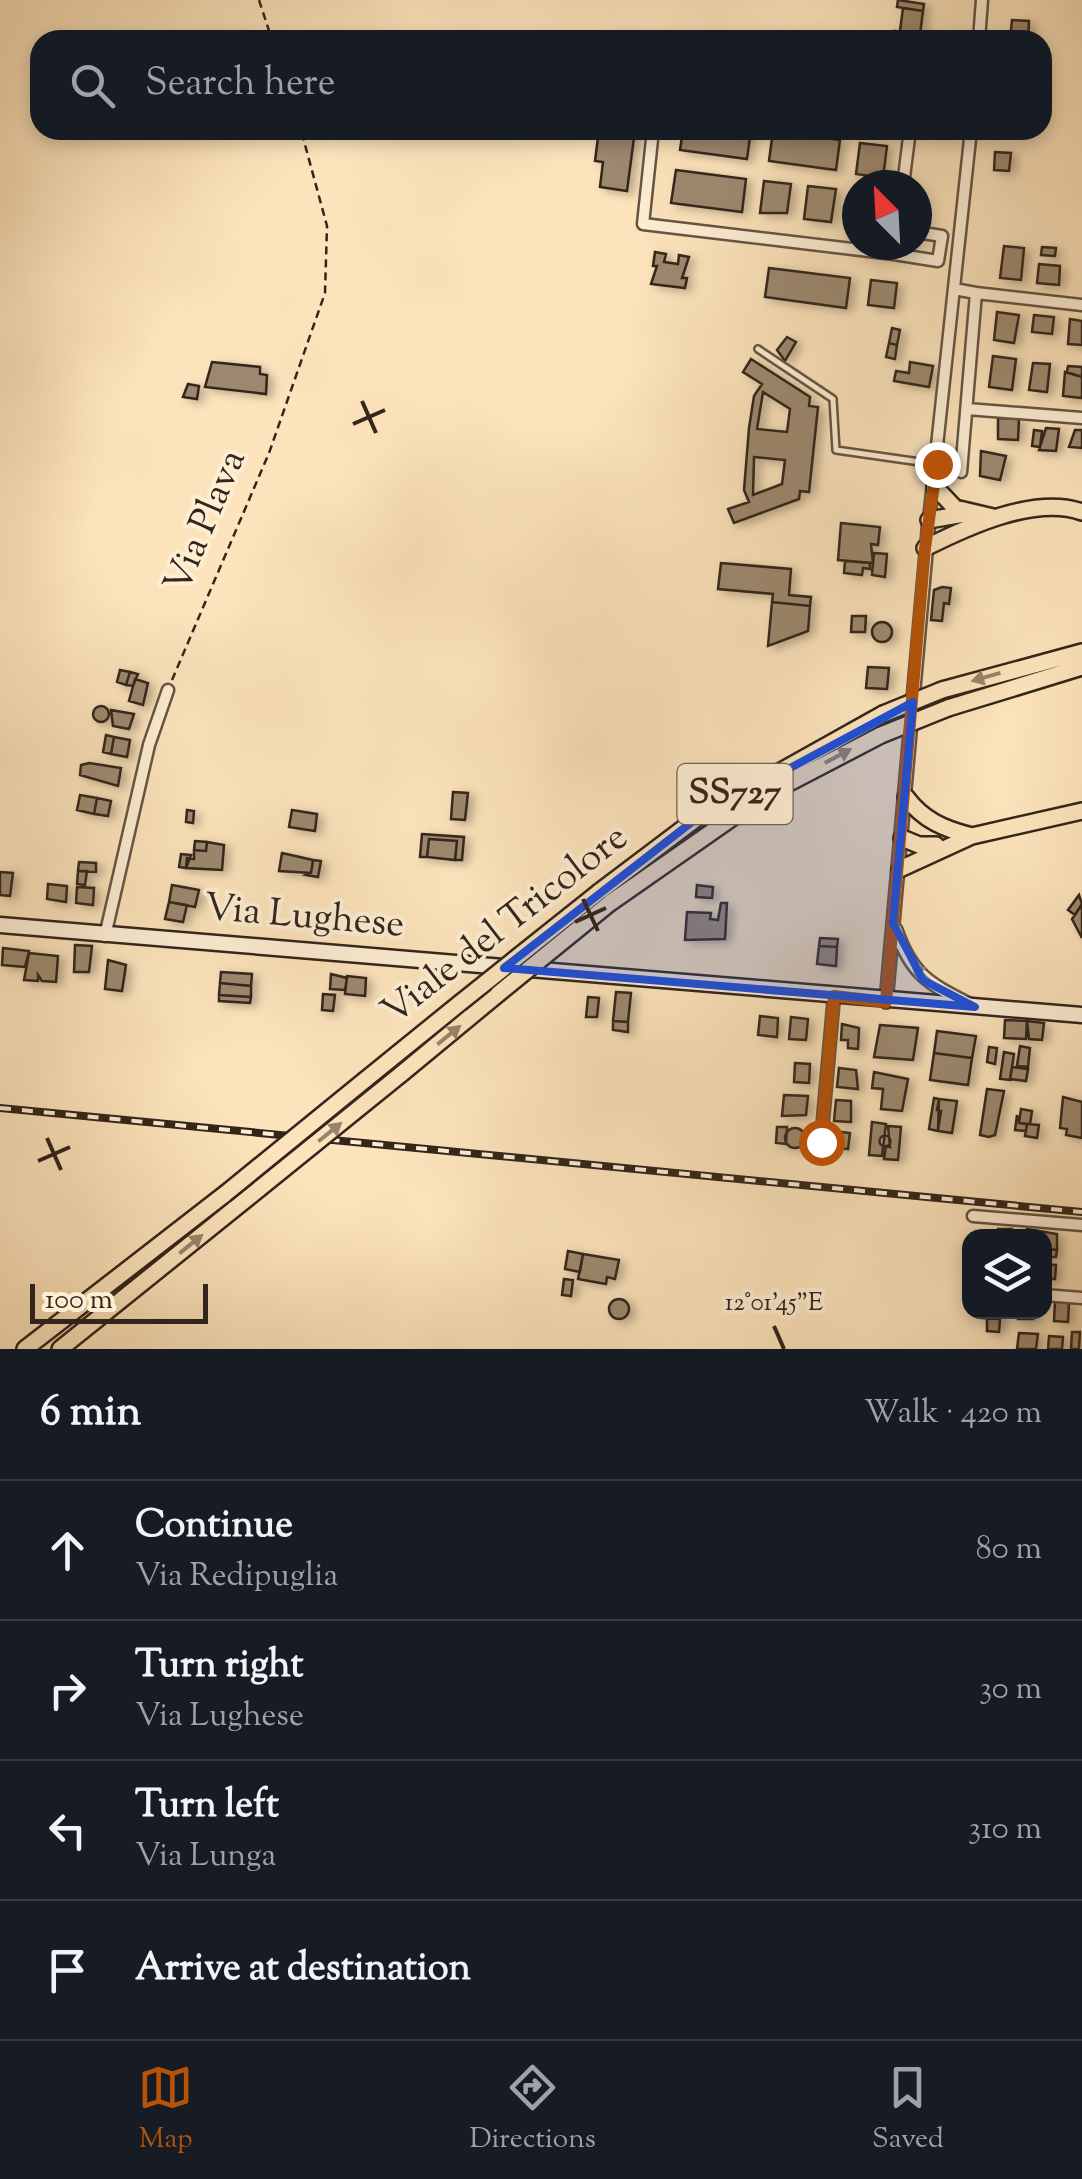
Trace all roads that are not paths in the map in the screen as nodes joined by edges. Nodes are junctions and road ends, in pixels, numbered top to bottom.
1 (982, 0) edge
2 (980, 30) edge
3 (653, 140) edge
4 (909, 140) edge
5 (970, 140) edge
6 (905, 170) edge
7 (932, 234) edge
8 (842, 245) edge
9 (932, 260) edge
10 (954, 289) junction
11 (976, 294) junction
12 (1082, 305) edge
13 (758, 348) dead end
14 (967, 409) junction
15 (1082, 418) edge
16 (937, 464) junction
17 (960, 472) dead end
18 (935, 487) junction
19 (1082, 512) edge
20 (929, 520) junction
21 (968, 522) junction
22 (925, 548) junction
23 (1082, 644) edge
24 (1082, 652) edge
25 (1082, 667) edge
26 (1032, 671) junction
27 (1082, 678) edge
28 (168, 690) road end
29 (906, 796) junction
30 (1082, 811) edge
31 (949, 837) junction
32 (902, 838) junction
33 (900, 869) junction
34 (604, 898) junction
35 (893, 923) junction
36 (0, 925) edge
37 (105, 936) junction
38 (834, 996) junction
39 (886, 1002) junction
40 (975, 1007) junction
41 (1082, 1015) edge
42 (821, 1142) dead end
43 (973, 1216) dead end
44 (1082, 1225) edge
45 (1052, 1296) edge
46 (1082, 1298) edge
47 (26, 1349) edge
48 (60, 1349) edge

1 - 2 street
3 - 8 street
4 - 6 street
5 - 10 street
7 - 9 street
10 - 11 street
10 - 16 street
11 - 12 street
11 - 14 street
13 - 16 lane
14 - 15 street
14 - 17 street
16 - 18 street
18 - 20 street
18 - 21 highway
19 - 21 highway
20 - 21 highway
20 - 22 street
21 - 22 highway
22 - 29 street
23 - 26 highway
24 - 26 highway, Viale del Tricolore / SS727
25 - 26 highway, Viale del Tricolore / SS727
26 - 27 highway
34 -> 26 highway, Viale del Tricolore / SS727, bridge
26 -> 34 highway, Viale del Tricolore / SS727, bridge
28 - 37 street
29 - 31 highway
29 - 32 street
30 - 31 highway
31 - 32 highway
31 - 33 highway
32 - 33 street
33 - 35 street
34 - 47 highway, Viale del Tricolore / SS727, bridge
48 -> 34 highway, Viale del Tricolore / SS727, bridge
35 - 39 street
40 -> 35 street
36 - 37 main road, Via Lughese
37 - 38 main road, Via Lughese
38 - 39 main road, Via Lughese
38 - 42 street
39 - 40 main road, Via Lughese
40 - 41 main road, Via Lughese
43 - 44 street
45 - 46 street

